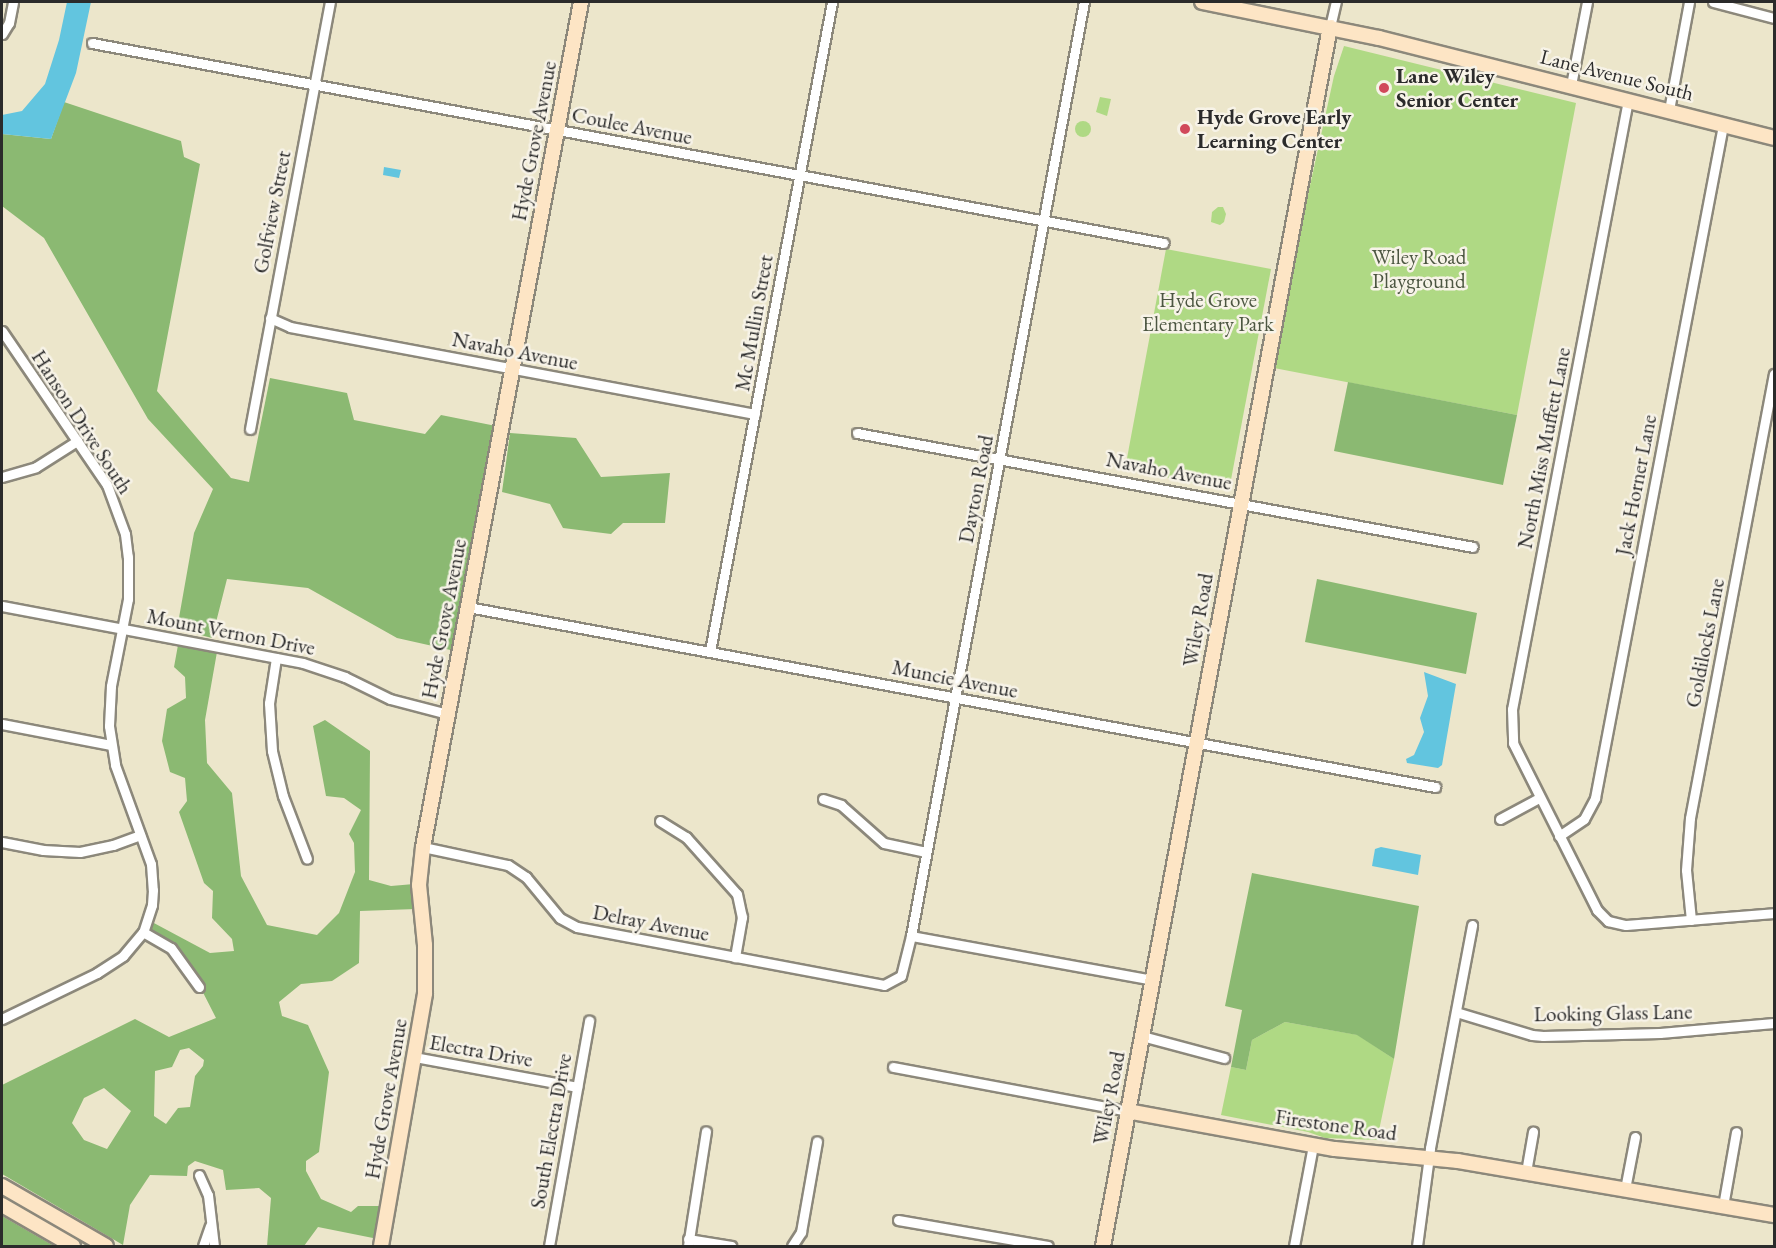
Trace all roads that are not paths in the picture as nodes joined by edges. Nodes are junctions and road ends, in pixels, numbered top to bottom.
1 (13, 2) edge
2 (330, 2) edge
3 (581, 2) edge
4 (832, 2) edge
5 (1084, 2) edge
6 (1202, 2) edge
7 (1336, 2) edge
8 (1587, 2) edge
9 (1689, 2) edge
10 (1713, 2) edge
11 (1774, 18) edge
12 (1330, 27) junction
13 (2, 34) edge
14 (92, 43) dead end
15 (314, 83) junction
16 (1571, 85) junction
17 (1628, 100) junction
18 (1668, 110) junction
19 (1723, 125) junction
20 (557, 130) junction
21 (1774, 138) edge
22 (799, 175) junction
23 (1043, 220) junction
24 (1164, 243) dead end
25 (270, 318) junction
26 (2, 331) edge
27 (512, 369) junction
28 (1774, 374) edge
29 (755, 414) junction
30 (250, 429) dead end
31 (857, 433) dead end
32 (77, 441) junction
33 (1000, 458) junction
34 (2, 477) edge
35 (1241, 503) junction
36 (1473, 547) dead end
37 (2, 606) edge
38 (468, 607) junction
39 (122, 629) junction
40 (710, 651) junction
41 (276, 658) junction
42 (955, 697) junction
43 (448, 714) junction
44 (2, 724) edge
45 (1197, 742) junction
46 (111, 745) junction
47 (1435, 787) dead end
48 (1539, 798) junction
49 (823, 799) dead end
50 (1500, 819) dead end
51 (660, 821) dead end
52 (140, 835) junction
53 (1559, 836) junction
54 (2, 842) edge
55 (423, 847) junction
56 (926, 852) junction
57 (307, 859) dead end
58 (1774, 913) edge
59 (1691, 920) junction
60 (1472, 926) dead end
61 (143, 932) junction
62 (911, 936) junction
63 (735, 957) junction
64 (1152, 980) junction
65 (896, 981) joint
66 (199, 987) dead end
67 (1456, 1012) junction
68 (2, 1019) edge
69 (589, 1021) dead end
70 (1774, 1023) edge
71 (1142, 1036) junction
72 (414, 1057) junction
73 (1224, 1058) dead end
74 (893, 1067) dead end
75 (577, 1087) junction
76 (1127, 1111) junction
77 (706, 1131) dead end
78 (1533, 1132) dead end
79 (1736, 1132) dead end
80 (1635, 1137) dead end
81 (817, 1141) dead end
82 (1313, 1145) junction
83 (1430, 1158) junction
84 (1526, 1172) junction
85 (199, 1175) dead end
86 (2, 1186) edge
87 (1625, 1189) junction
88 (28, 1202) junction
89 (2, 1205) edge
90 (1723, 1206) junction
91 (1774, 1215) edge
92 (21, 1216) junction
93 (898, 1220) dead end
94 (211, 1221) junction
95 (688, 1243) edge
96 (73, 1246) edge
97 (105, 1246) edge
98 (203, 1246) edge
99 (214, 1246) edge
100 (381, 1246) edge
101 (549, 1246) edge
102 (731, 1246) edge
103 (792, 1246) edge
104 (1048, 1246) edge
105 (1102, 1246) edge
106 (1294, 1246) edge
107 (1417, 1246) edge

1 - 13 street
2 - 15 street, Golfview Street
3 - 20 street, Hyde Grove Avenue
4 - 22 street, Mc Mullin Street
5 - 23 street, Dayton Road
6 - 12 street, Lane Avenue South
7 - 12 street, Wiley Road
8 - 16 street
9 - 18 street
10 - 11 street
12 - 16 street, Lane Avenue South
12 - 35 street, Wiley Road
14 - 15 street, Coulee Avenue
15 - 20 street, Coulee Avenue
15 - 25 street, Golfview Street
16 - 17 street, Lane Avenue South
17 - 18 street, Lane Avenue South
17 - 48 street, North Miss Muffett Lane
18 - 19 street, Lane Avenue South
19 - 21 street, Lane Avenue South
19 - 53 street, Jack Horner Lane
20 - 22 street, Coulee Avenue
20 - 27 street, Hyde Grove Avenue
22 - 23 street, Coulee Avenue
22 - 29 street, Mc Mullin Street
23 - 24 street, Coulee Avenue
23 - 33 street, Dayton Road
25 - 27 street, Navaho Avenue
25 - 30 street, Golfview Street
26 - 32 street, Hanson Drive South
27 - 29 street, Navaho Avenue
27 - 38 street, Hyde Grove Avenue
28 - 59 street, Goldilocks Lane
29 - 40 street, Mc Mullin Street
31 - 33 street, Navaho Avenue
32 - 34 street
32 - 39 street, Hanson Drive South
33 - 35 street, Navaho Avenue
33 - 42 street, Dayton Road
35 - 36 street, Navaho Avenue
35 - 45 street, Wiley Road
37 - 39 street, Mount Vernon Drive
38 - 40 street, Muncie Avenue
38 - 43 street, Hyde Grove Avenue
39 - 41 street, Mount Vernon Drive
39 - 46 street, Hanson Drive South
40 - 42 street, Muncie Avenue
41 - 43 street, Mount Vernon Drive
41 - 57 street
42 - 45 street, Muncie Avenue
42 - 56 street, Dayton Road
43 - 55 street, Hyde Grove Avenue
44 - 46 street
45 - 47 street, Muncie Avenue
45 - 64 street, Wiley Road
46 - 52 street, Hanson Drive South
48 - 50 street
48 - 53 street, North Miss Muffett Lane
49 - 56 street
51 - 63 street
52 - 54 street
52 - 61 street, Hanson Drive South
53 - 59 street, North Miss Muffett Lane
55 - 63 street, Delray Avenue
55 - 72 street, Hyde Grove Avenue
56 - 62 street, Dayton Road
58 - 59 street
60 - 67 street
61 - 66 street
61 - 68 street, Hanson Drive South
62 - 64 street
62 - 65 street, Dayton Road
63 - 65 street, Delray Avenue
64 - 71 street, Wiley Road
67 - 70 street, Looking Glass Lane
67 - 83 street
69 - 75 street, South Electra Drive
71 - 73 street
71 - 76 street, Wiley Road
72 - 75 street, Electra Drive
72 - 100 street, Hyde Grove Avenue
74 - 76 street, Firestone Road
75 - 101 street, South Electra Drive
76 - 82 street, Firestone Road
76 - 105 street, Wiley Road
77 - 95 street
78 - 84 street
79 - 90 street
80 - 87 street
81 - 103 street
82 - 83 street, Firestone Road
82 - 106 street
83 - 84 street, Firestone Road
83 - 107 street
84 - 87 street, Firestone Road
85 - 94 street
86 - 88 street
87 - 90 street, Firestone Road
88 - 92 street
88 - 97 street
89 - 92 street
90 - 91 street, Firestone Road
92 - 96 street
93 - 104 street
94 - 98 street
94 - 99 street
95 - 102 street

